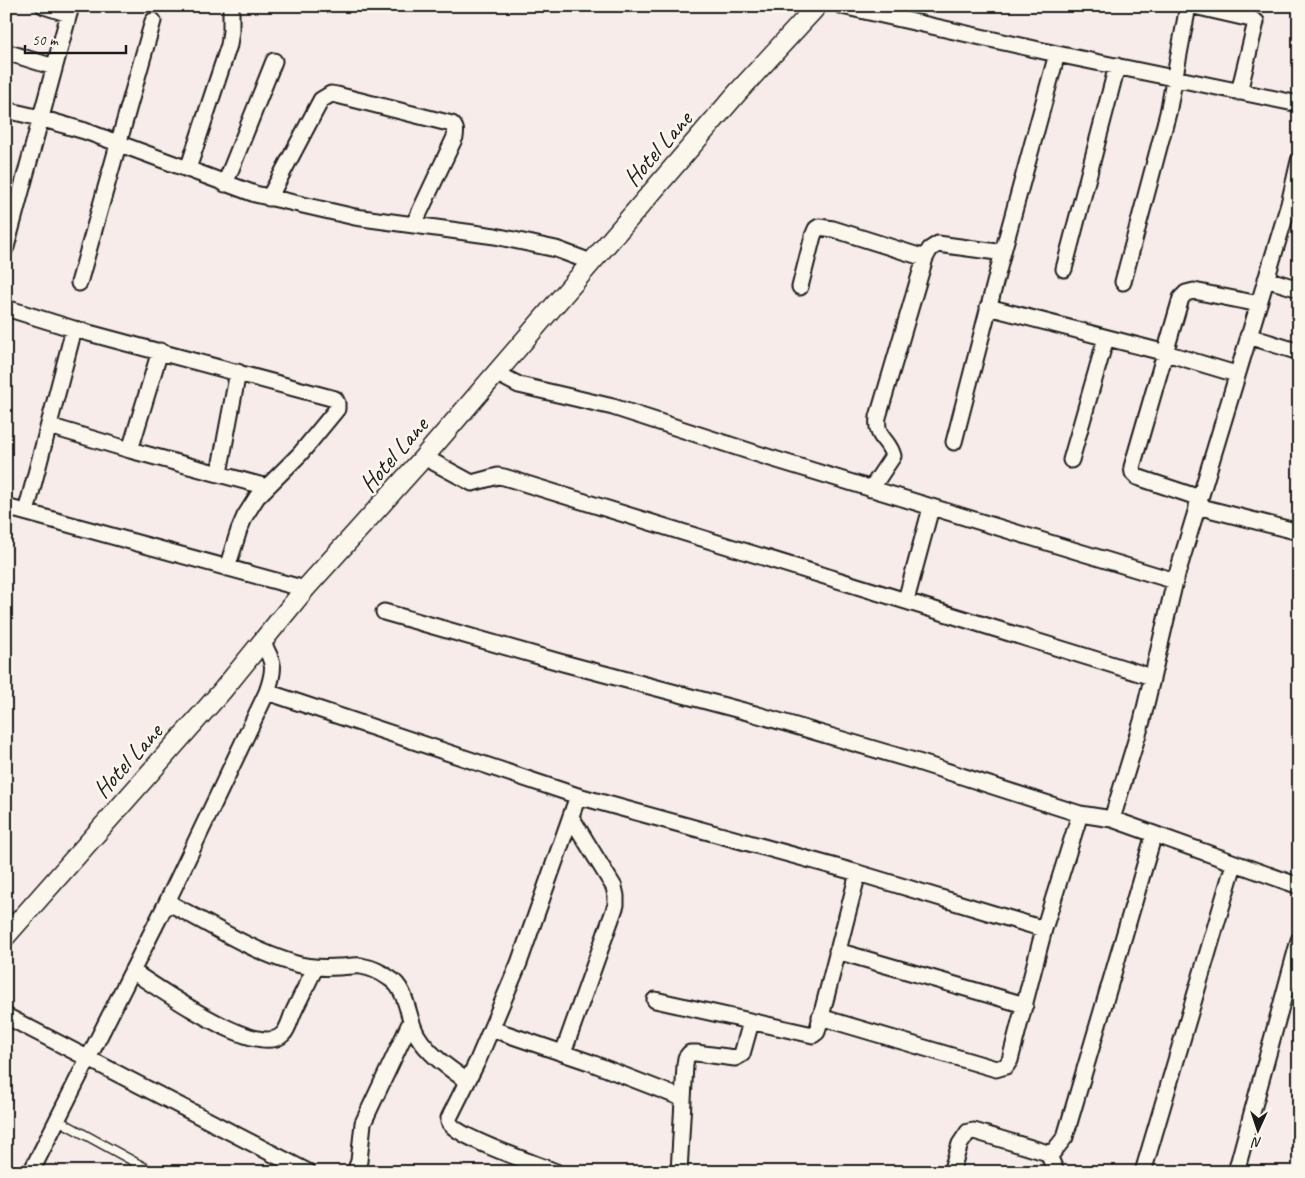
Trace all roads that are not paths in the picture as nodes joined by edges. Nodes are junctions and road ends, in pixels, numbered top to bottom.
1 (44, 6) edge
2 (231, 6) edge
3 (817, 6) edge
4 (1188, 6) edge
5 (1194, 6) edge
6 (844, 7) edge
7 (70, 10) edge
8 (153, 21) dead end
9 (6, 52) edge
10 (1057, 54) junction
11 (274, 61) dead end
12 (1117, 66) junction
13 (54, 67) junction
14 (1175, 78) junction
15 (1239, 92) junction
16 (1299, 104) edge
17 (6, 110) edge
18 (40, 118) junction
19 (118, 143) junction
20 (1299, 161) edge
21 (188, 169) junction
22 (226, 184) junction
23 (269, 198) junction
24 (414, 224) junction
25 (6, 248) edge
26 (1004, 248) junction
27 (925, 258) junction
28 (591, 262) junction
29 (1064, 270) dead end
30 (1266, 279) junction
31 (1122, 282) dead end
32 (79, 283) dead end
33 (800, 287) dead end
34 (1299, 289) edge
35 (1258, 304) junction
36 (988, 307) junction
37 (6, 308) edge
38 (74, 329) junction
39 (1248, 336) junction
40 (1106, 338) junction
41 (160, 351) junction
42 (1299, 352) edge
43 (1166, 353) junction
44 (238, 372) junction
45 (1236, 374) junction
46 (505, 378) junction
47 (49, 426) junction
48 (954, 442) dead end
49 (130, 450) junction
50 (424, 457) junction
51 (1071, 460) dead end
52 (218, 473) junction
53 (267, 487) junction
54 (871, 489) junction
55 (1198, 502) junction
56 (6, 507) edge
57 (931, 508) junction
58 (26, 512) junction
59 (1299, 532) edge
60 (227, 568) junction
61 (1175, 581) junction
62 (305, 589) junction
63 (906, 600) junction
64 (384, 612) dead end
65 (266, 650) junction
66 (1152, 677) junction
67 (267, 692) junction
68 (578, 796) junction
69 (1080, 814) junction
70 (571, 817) junction
71 (1112, 819) junction
72 (1154, 834) junction
73 (1234, 864) junction
74 (858, 873) junction
75 (1299, 886) edge
76 (167, 902) junction
77 (1044, 929) junction
78 (6, 936) edge
79 (1299, 940) edge
80 (837, 951) junction
81 (315, 968) junction
82 (132, 971) junction
83 (654, 1000) dead end
84 (1025, 1006) junction
85 (6, 1016) edge
86 (820, 1017) junction
87 (411, 1021) junction
88 (751, 1022) junction
89 (492, 1028) junction
90 (563, 1053) junction
91 (88, 1060) junction
92 (467, 1081) junction
93 (682, 1098) junction
94 (58, 1120) junction
95 (1048, 1152) junction
96 (31, 1172) edge
97 (153, 1172) edge
98 (308, 1172) edge
99 (355, 1172) edge
100 (556, 1172) edge
101 (679, 1172) edge
102 (951, 1172) edge
103 (1056, 1172) edge
104 (1143, 1172) edge
105 (1236, 1172) edge

1 - 7 street
2 - 21 street
3 - 28 street, Hotel Lane
4 - 14 street
5 - 15 street
6 - 10 street
7 - 13 street
8 - 19 street
9 - 13 street
10 - 12 street
10 - 26 street
11 - 22 street
12 - 14 street
12 - 29 street
13 - 18 street
14 - 15 street
14 - 31 street
15 - 16 street
17 - 18 street
18 - 19 street
18 - 25 street
19 - 21 street
19 - 32 street
20 - 30 street
21 - 22 street
22 - 23 street
23 - 24 street
23 - 24 street
24 - 28 street
26 - 27 street
26 - 36 street
27 - 33 street
27 - 54 street
28 - 46 street, Hotel Lane
30 - 34 street
30 - 35 street
35 - 39 street
35 - 43 street
36 - 40 street
36 - 48 street
37 - 38 street
38 - 41 street
38 - 47 street
39 - 42 street
39 - 45 street
40 - 43 street
40 - 51 street
41 - 44 street
41 - 49 street
43 - 45 street
43 - 55 street
44 - 52 street
44 - 53 street
45 - 55 street
46 - 50 street, Hotel Lane
46 - 54 street
47 - 49 street
47 - 58 street
49 - 52 street
50 - 62 street, Hotel Lane
50 - 63 street
52 - 53 street
53 - 60 street
54 - 57 street
55 - 59 street
55 - 61 street
56 - 58 street
57 - 61 street
57 - 63 street
58 - 60 street
60 - 62 street
61 - 66 street
62 - 65 street, Hotel Lane
63 - 66 street
64 - 69 street
65 - 67 street
65 - 78 street, Hotel Lane
66 - 71 street
67 - 68 street
67 - 76 street
68 - 70 street
68 - 74 street
69 - 71 street
69 - 77 street
70 - 89 street
70 - 90 street
71 - 72 street
72 - 73 street
72 - 95 street
73 - 75 street
73 - 104 street
74 - 77 street
74 - 80 street
76 - 81 street
76 - 82 street
77 - 84 street
79 - 105 street
80 - 84 street
80 - 86 street
81 - 82 street
81 - 87 street
82 - 91 street
83 - 88 street
84 - 86 street
85 - 91 street
86 - 88 street
87 - 92 street
87 - 99 street
88 - 93 street
89 - 90 street
89 - 92 street
90 - 93 street
91 - 94 street
91 - 98 street
92 - 100 street
93 - 101 street
94 - 96 street
94 - 97 lane
95 - 102 street
95 - 103 street

